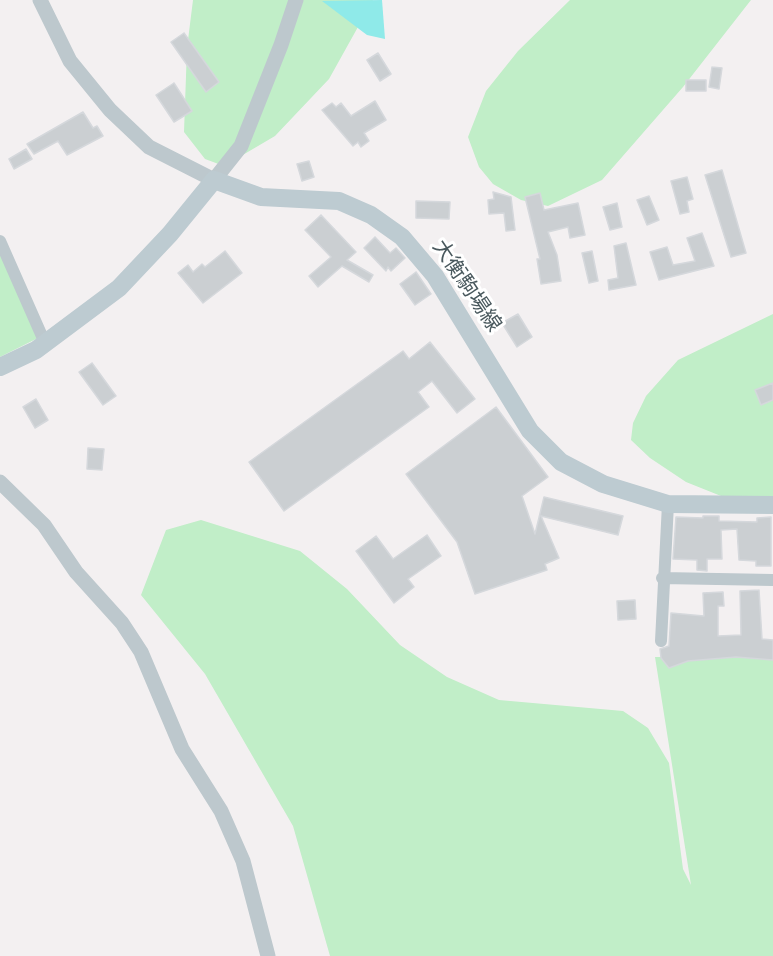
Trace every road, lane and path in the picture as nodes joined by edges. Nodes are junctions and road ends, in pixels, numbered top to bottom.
1 (40, 0) edge
2 (296, 0) edge
3 (214, 180) junction
4 (0, 241) edge
5 (45, 343) junction
6 (0, 367) edge
7 (0, 482) edge
8 (668, 504) junction
9 (773, 505) edge
10 (662, 578) junction
11 (773, 580) edge
12 (661, 641) dead end
13 (268, 956) edge

1 - 3 street
2 - 3 street
3 - 5 main road
3 - 8 main road, 大衡駒場線
4 - 5 street
5 - 6 main road
7 - 13 street
8 - 9 main road, 大衡駒場線
8 - 10 street
10 - 11 street
10 - 12 street

